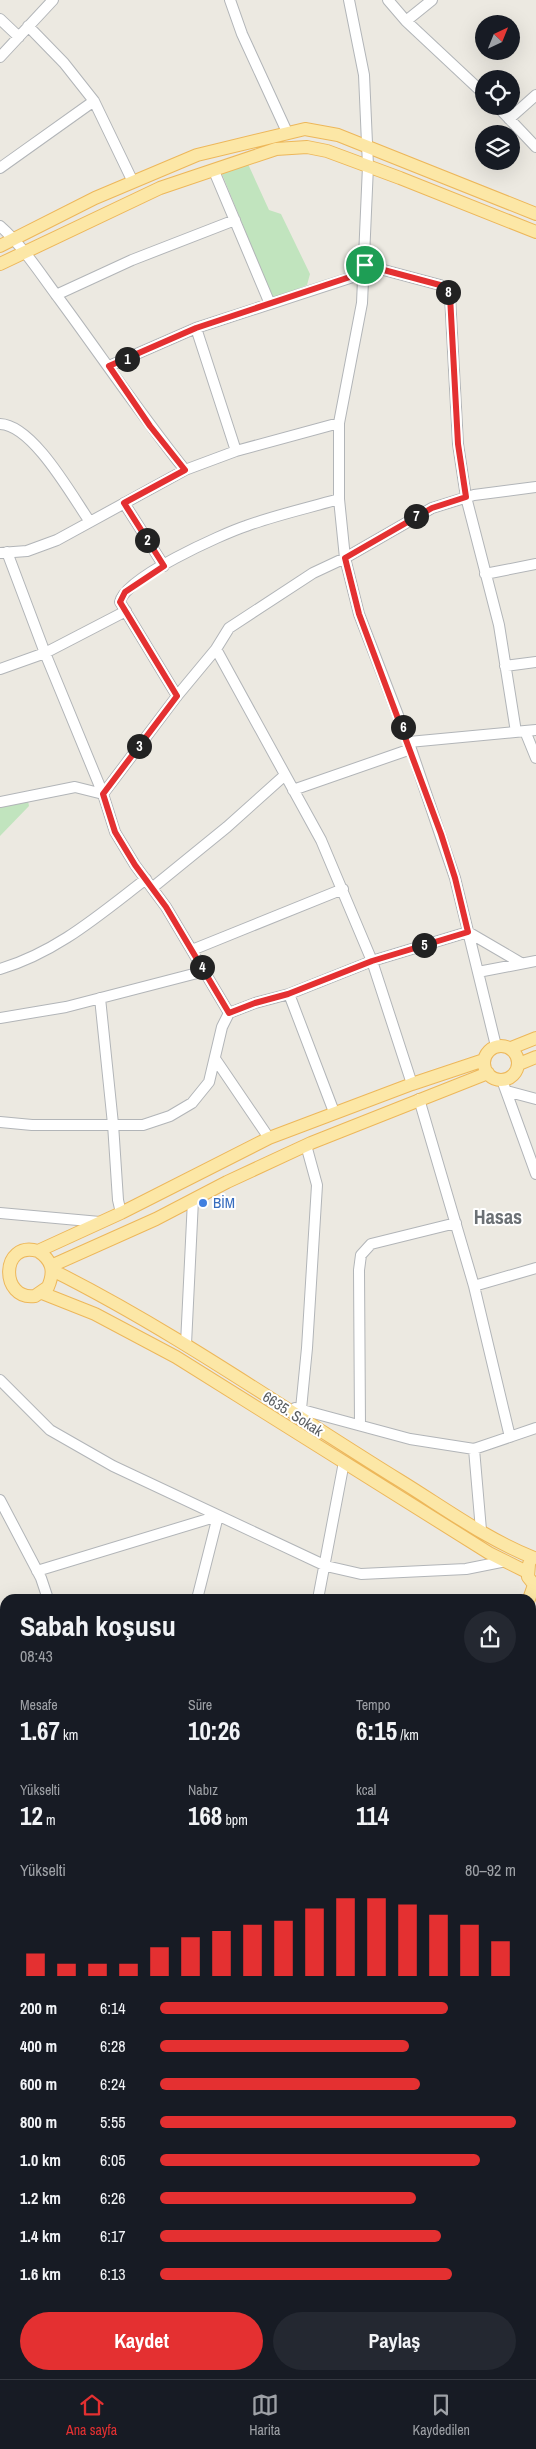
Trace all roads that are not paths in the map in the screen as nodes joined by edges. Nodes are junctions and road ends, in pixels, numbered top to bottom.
1 (53, 0) edge
2 (230, 0) edge
3 (349, 0) edge
4 (388, 0) edge
5 (432, 0) edge
6 (0, 19) edge
7 (406, 21) junction
8 (28, 26) junction
9 (19, 36) junction
10 (0, 57) edge
11 (475, 86) edge
12 (536, 95) edge
13 (94, 101) junction
14 (505, 115) edge
15 (509, 119) junction
16 (287, 132) junction
17 (536, 147) edge
18 (366, 148) junction
19 (368, 166) junction
20 (0, 168) edge
21 (214, 171) junction
22 (133, 182) junction
23 (536, 214) edge
24 (235, 220) junction
25 (0, 226) edge
26 (536, 232) edge
27 (14, 238) junction
28 (0, 246) edge
29 (24, 251) junction
30 (0, 264) edge
31 (365, 269) junction
32 (56, 295) junction
33 (270, 304) junction
34 (196, 328) junction
35 (109, 366) junction
36 (339, 423) junction
37 (0, 424) edge
38 (236, 451) junction
39 (185, 470) junction
40 (536, 487) edge
41 (466, 497) junction
42 (339, 499) junction
43 (124, 503) junction
44 (90, 522) junction
45 (4, 553) edge
46 (345, 558) junction
47 (536, 564) edge
48 (164, 566) junction
49 (486, 574) junction
50 (126, 611) junction
51 (216, 649) junction
52 (45, 653) junction
53 (536, 662) edge
54 (505, 666) junction
55 (0, 670) edge
56 (177, 696) junction
57 (536, 730) edge
58 (521, 731) junction
59 (410, 745) junction
60 (536, 758) edge
61 (285, 775) junction
62 (293, 790) junction
63 (103, 794) junction
64 (0, 802) edge
65 (149, 884) junction
66 (343, 889) junction
67 (468, 932) junction
68 (192, 950) junction
69 (372, 961) junction
70 (536, 961) edge
71 (522, 963) junction
72 (0, 969) edge
73 (205, 971) junction
74 (478, 972) junction
75 (288, 994) junction
76 (100, 998) junction
77 (229, 1013) junction
78 (0, 1018) edge
79 (536, 1038) edge
80 (496, 1046) junction
81 (511, 1048) junction
82 (536, 1057) edge
83 (216, 1060) junction
84 (484, 1060) junction
85 (519, 1064) junction
86 (488, 1073) junction
87 (412, 1084) junction
88 (504, 1085) junction
89 (420, 1099) junction
90 (536, 1099) edge
91 (334, 1112) junction
92 (0, 1122) edge
93 (114, 1124) junction
94 (269, 1138) junction
95 (306, 1145) junction
96 (536, 1174) edge
97 (192, 1200) junction
98 (0, 1213) edge
99 (121, 1213) junction
100 (102, 1222) junction
101 (456, 1223) junction
102 (0, 1251) edge
103 (38, 1251) junction
104 (14, 1253) junction
105 (52, 1268) junction
106 (536, 1268) edge
107 (3, 1282) edge
108 (474, 1286) junction
109 (42, 1293) junction
110 (186, 1344) junction
111 (0, 1380) edge
112 (282, 1406) junction
113 (301, 1409) junction
114 (360, 1425) junction
115 (536, 1428) edge
116 (510, 1437) junction
117 (474, 1449) junction
118 (344, 1462) junction
119 (0, 1500) edge
120 (218, 1516) junction
121 (480, 1530) junction
122 (535, 1557) edge
123 (506, 1561) junction
124 (326, 1566) junction
125 (37, 1571) junction
126 (527, 1572) junction
127 (535, 1586) edge
128 (46, 1594) edge
129 (198, 1594) edge
130 (319, 1594) edge

1 - 8 street
2 - 16 street
3 - 18 street
4 - 7 street
5 - 7 street
6 - 9 street
7 - 11 street
8 - 9 street
8 - 13 street
9 - 10 street
12 - 15 street
13 - 20 street
13 - 22 street
14 - 15 street
15 - 17 street
16 - 18 main road
16 - 22 main road
18 - 19 street
18 - 23 main road
19 - 21 main road
19 - 26 main road
19 - 31 street
21 - 24 street
21 - 29 main road
22 - 27 main road
24 - 32 street
24 - 33 street
25 - 27 street
27 - 28 main road
27 - 29 street
29 - 30 main road
29 - 32 street
31 - 33 street
31 - 36 street
31 - 41 street
32 - 35 street
33 - 34 street
34 - 35 street
34 - 38 street
35 - 39 street
36 - 38 street
36 - 42 street
37 - 44 street
38 - 39 street
39 - 43 street
40 - 41 street
41 - 46 street
41 - 49 street
42 - 46 street
42 - 48 street
43 - 44 street
43 - 48 street
44 - 45 street
45 - 52 street
46 - 51 street
46 - 59 street
47 - 49 street
48 - 50 street
49 - 54 street
50 - 52 street
50 - 56 street
51 - 56 street
51 - 61 street
52 - 55 street
52 - 63 street
53 - 54 street
54 - 58 street
56 - 63 street
57 - 58 street
58 - 59 street
58 - 60 street
59 - 62 street
59 - 67 street
61 - 62 street
61 - 65 street
62 - 66 street
63 - 64 street
63 - 65 street
65 - 68 street
65 - 72 street
66 - 68 street
66 - 69 street
67 - 69 street
67 - 71 street
67 - 74 street
68 - 73 street
69 - 75 street
69 - 87 street
70 - 71 street
71 - 74 street
73 - 76 street
73 - 77 street
74 - 80 street
75 - 77 street
75 - 91 street
76 - 78 street
76 - 93 street
77 - 83 street
79 - 81 main road
80 - 81 main road
80 - 84 main road
81 - 85 main road
82 - 85 main road
83 - 93 street
83 - 94 street
84 - 86 main road
84 - 87 main road
85 - 88 main road
86 - 88 main road
86 - 89 main road
87 - 91 main road
88 - 90 street
88 - 96 street
89 - 95 main road
89 - 101 street
91 - 94 main road
92 - 93 street
93 - 99 street
94 - 99 main road
95 - 97 main road
95 - 113 street
97 - 105 main road
97 - 110 street
98 - 100 street
99 - 100 main road
100 - 103 main road
101 - 108 street
101 - 114 street
102 - 104 main road
103 - 104 main road
103 - 105 main road
104 - 107 main road
105 - 109 main road
105 - 110 main road, 6635. Sokak
106 - 108 street
107 - 109 main road
108 - 116 street
109 - 118 main road, 6635. Sokak
110 - 112 main road, 6635. Sokak
111 - 120 street
112 - 113 street
112 - 121 main road, 6635. Sokak
113 - 114 street
114 - 117 street
115 - 116 street
116 - 117 street
117 - 121 street
118 - 123 main road, 6635. Sokak
118 - 124 street
119 - 125 street
120 - 124 street
120 - 125 street
120 - 129 street
121 - 122 main road, 6635. Sokak
122 - 126 main road
123 - 124 street
123 - 126 main road, 6635. Sokak
124 - 130 street
125 - 128 street
126 - 127 main road

